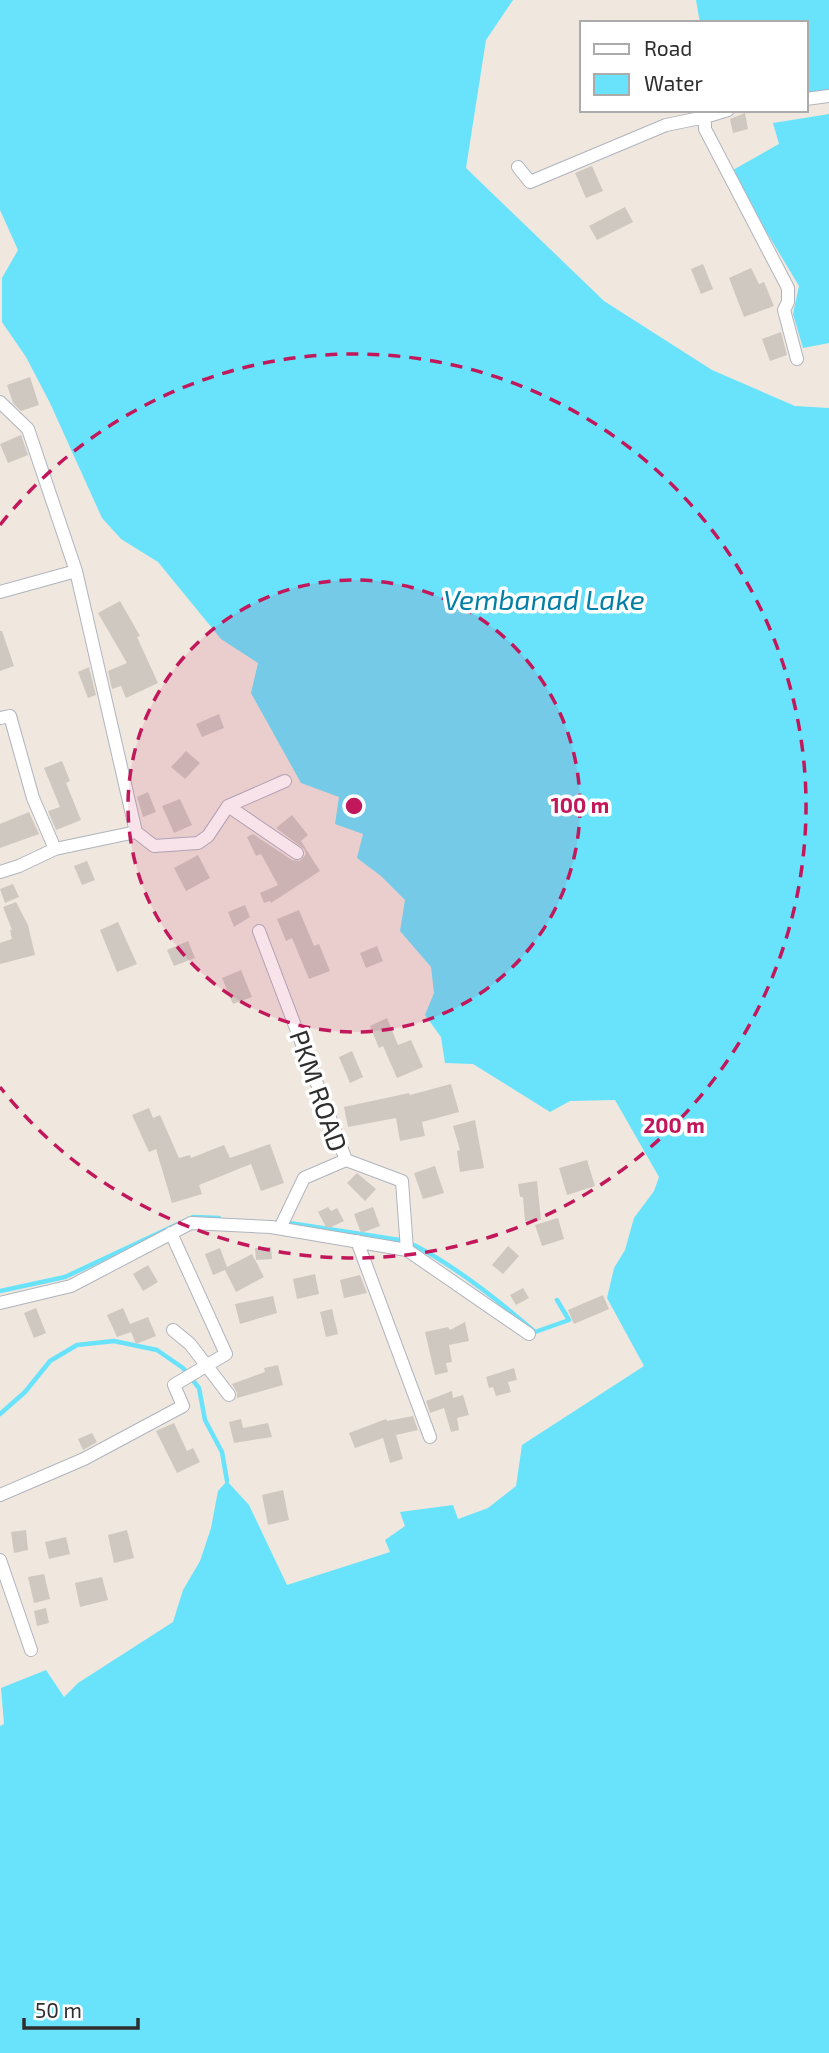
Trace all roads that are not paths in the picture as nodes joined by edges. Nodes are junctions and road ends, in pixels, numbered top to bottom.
1 (829, 96) edge
2 (808, 99) edge
3 (721, 112) edge
4 (705, 117) junction
5 (518, 167) dead end
6 (797, 359) dead end
7 (0, 402) edge
8 (76, 571) junction
9 (0, 592) edge
10 (0, 718) edge
11 (285, 781) dead end
12 (228, 806) junction
13 (136, 832) junction
14 (55, 849) junction
15 (297, 853) dead end
16 (0, 872) edge
17 (259, 931) dead end
18 (346, 1160) junction
19 (280, 1228) junction
20 (171, 1233) junction
21 (357, 1241) junction
22 (407, 1250) junction
23 (0, 1303) edge
24 (173, 1330) dead end
25 (529, 1335) dead end
26 (207, 1365) junction
27 (229, 1395) dead end
28 (430, 1437) dead end
29 (0, 1495) edge
30 (0, 1560) edge
31 (31, 1650) dead end

1 - 2 street
3 - 4 street
4 - 5 street
4 - 6 street
7 - 8 street
8 - 9 street
8 - 13 street
10 - 14 street
11 - 12 street
12 - 13 street
12 - 15 street
13 - 14 street
14 - 16 street
17 - 18 street, PKM ROAD
18 - 19 street, PKM ROAD
18 - 22 street
19 - 20 street
19 - 21 street
20 - 23 street
20 - 26 street
21 - 22 street
21 - 28 street
22 - 25 street
24 - 26 street
26 - 27 street
26 - 29 street
30 - 31 street

